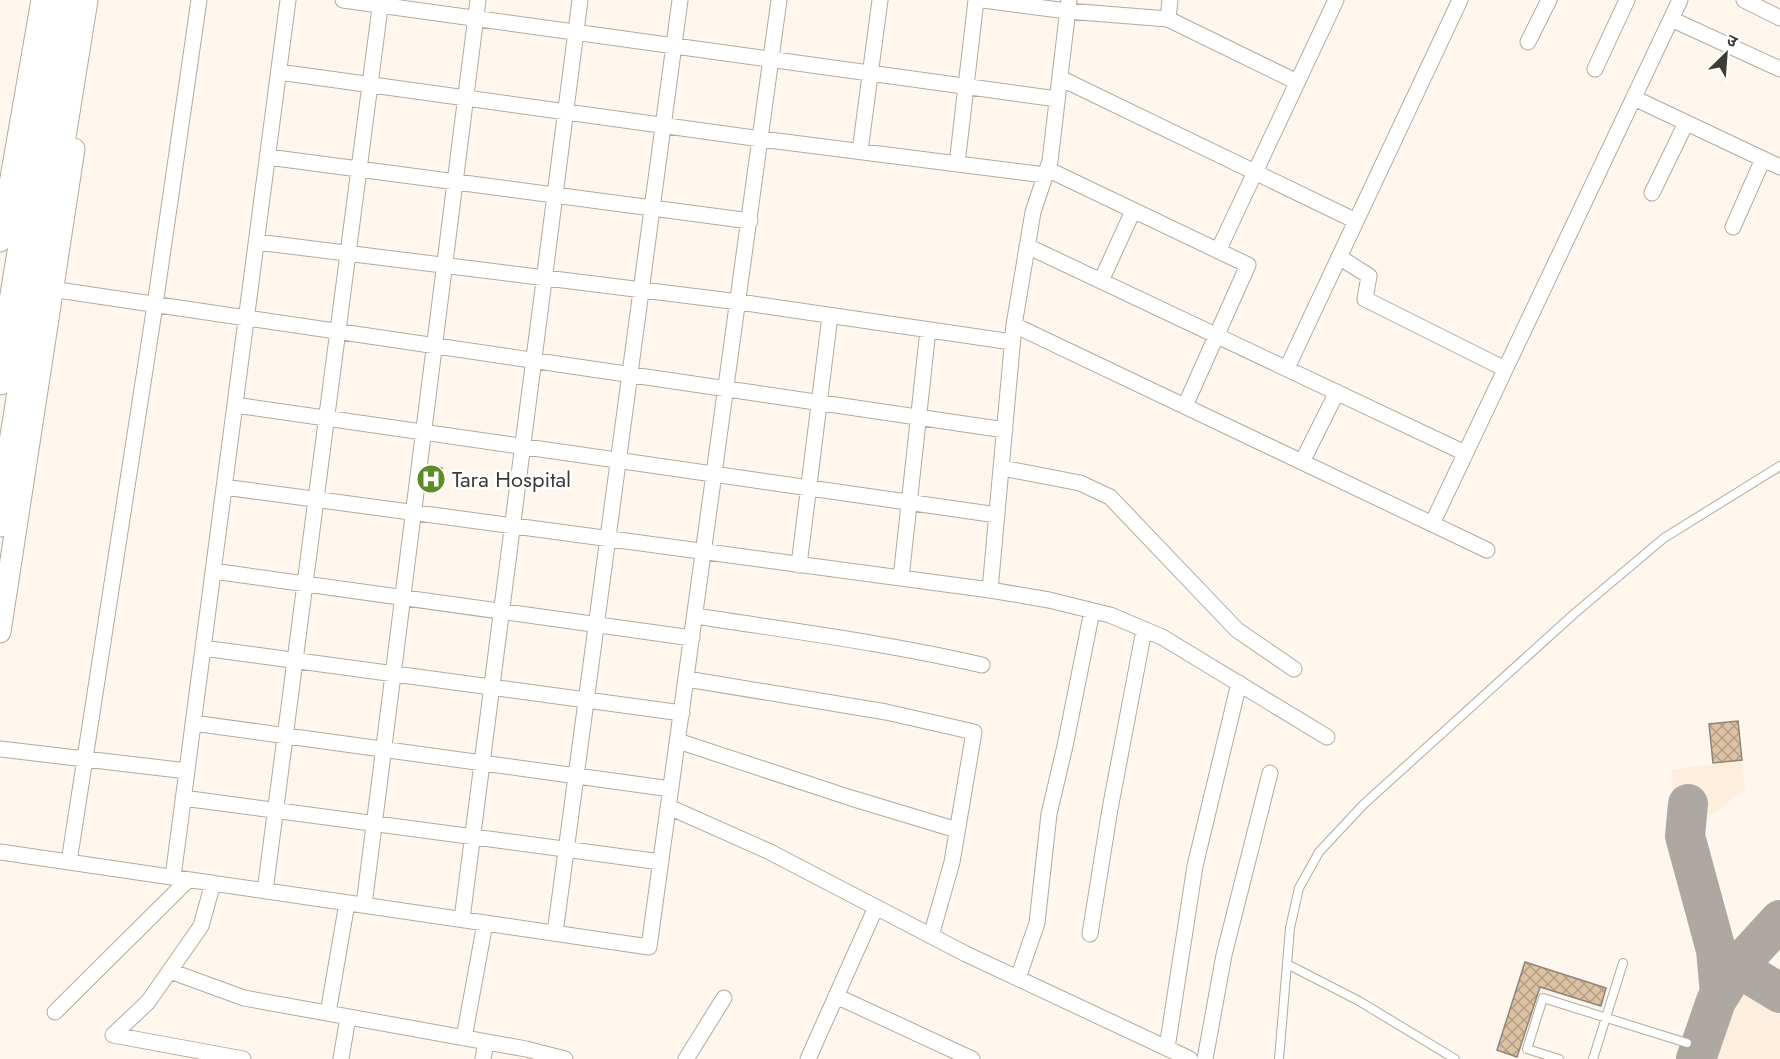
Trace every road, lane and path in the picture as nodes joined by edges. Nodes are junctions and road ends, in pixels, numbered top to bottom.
1 (42, 0) edge
2 (62, 0) edge
3 (84, 0) edge
4 (98, 0) edge
5 (199, 0) edge
6 (288, 0) edge
7 (344, 0) edge
8 (478, 0) edge
9 (580, 0) edge
10 (680, 0) edge
11 (779, 0) edge
12 (880, 0) edge
13 (976, 0) edge
14 (983, 0) edge
15 (1170, 0) edge
16 (1336, 0) edge
17 (1460, 0) edge
18 (1549, 0) edge
19 (1627, 0) edge
20 (1680, 0) edge
21 (1743, 0) edge
22 (380, 3) edge
23 (1068, 5) edge
24 (476, 18) junction
25 (1780, 18) edge
26 (1168, 19) junction
27 (1671, 19) junction
28 (576, 32) junction
29 (1528, 42) dead end
30 (674, 46) junction
31 (772, 60) junction
32 (1595, 69) dead end
33 (1780, 69) edge
34 (279, 72) junction
35 (870, 74) junction
36 (1059, 78) junction
37 (1297, 82) junction
38 (370, 85) junction
39 (966, 87) junction
40 (466, 98) junction
41 (1634, 98) junction
42 (1057, 99) junction
43 (566, 112) junction
44 (1686, 123) junction
45 (663, 125) junction
46 (761, 139) junction
47 (860, 151) junction
48 (268, 157) junction
49 (1763, 159) junction
50 (957, 164) junction
51 (1780, 167) edge
52 (359, 169) junction
53 (1046, 172) junction
54 (1255, 173) junction
55 (455, 182) junction
56 (5, 184) edge
57 (1652, 194) dead end
58 (555, 195) junction
59 (652, 208) junction
60 (1133, 211) junction
61 (750, 221) junction
62 (1356, 221) junction
63 (1733, 227) dead end
64 (0, 241) edge
65 (256, 242) junction
66 (1027, 246) junction
67 (1218, 251) junction
68 (348, 254) junction
69 (1339, 257) junction
70 (445, 266) junction
71 (544, 278) junction
72 (1101, 281) junction
73 (35, 286) junction
74 (641, 290) junction
75 (739, 303) junction
76 (155, 305) junction
77 (830, 316) junction
78 (246, 318) junction
79 (1014, 325) junction
80 (928, 330) junction
81 (338, 332) junction
82 (1216, 335) junction
83 (1012, 342) junction
84 (434, 346) junction
85 (534, 360) junction
86 (1287, 368) junction
87 (1505, 369) junction
88 (630, 374) junction
89 (0, 381) edge
90 (727, 389) junction
91 (1337, 392) junction
92 (819, 402) junction
93 (235, 405) junction
94 (1185, 406) junction
95 (919, 417) junction
96 (327, 418) junction
97 (1005, 430) junction
98 (424, 432) junction
99 (523, 447) junction
100 (1466, 453) junction
101 (618, 460) junction
102 (1302, 462) junction
103 (1780, 466) edge
104 (1002, 468) junction
105 (716, 474) junction
106 (224, 487) junction
107 (809, 488) junction
108 (316, 500) junction
109 (910, 502) junction
110 (413, 513) junction
111 (997, 514) junction
112 (0, 523) edge
113 (1432, 524) junction
114 (513, 526) junction
115 (608, 539) junction
116 (1486, 550) dead end
117 (704, 553) junction
118 (799, 565) junction
119 (213, 571) junction
120 (901, 578) junction
121 (305, 584) junction
122 (990, 590) junction
123 (403, 598) junction
124 (1092, 611) junction
125 (502, 612) junction
126 (696, 616) junction
127 (596, 625) junction
128 (1144, 630) junction
129 (0, 632) edge
130 (692, 638) junction
131 (203, 648) junction
132 (295, 660) junction
133 (982, 665) dead end
134 (1294, 669) dead end
135 (393, 674) junction
136 (687, 679) junction
137 (1239, 684) junction
138 (492, 687) junction
139 (586, 700) junction
140 (682, 713) junction
141 (193, 723) junction
142 (285, 736) junction
143 (1327, 737) dead end
144 (678, 741) junction
145 (0, 749) edge
146 (383, 749) junction
147 (85, 759) junction
148 (482, 763) junction
149 (187, 771) junction
150 (1270, 773) dead end
151 (576, 776) junction
152 (671, 789) junction
153 (183, 798) junction
154 (669, 807) junction
155 (276, 810) junction
156 (374, 824) junction
157 (957, 830) junction
158 (472, 837) junction
159 (566, 849) junction
160 (0, 852) edge
161 (69, 862) junction
162 (661, 862) junction
163 (180, 879) junction
164 (213, 883) junction
165 (265, 891) junction
166 (347, 903) junction
167 (364, 905) junction
168 (876, 908) junction
169 (462, 919) junction
170 (485, 923) junction
171 (555, 933) junction
172 (1090, 934) dead end
173 (931, 936) junction
174 (1623, 963) dead end
175 (1287, 964) junction
176 (170, 971) junction
177 (1018, 978) junction
178 (836, 996) junction
179 (724, 998) dead end
180 (55, 1012) dead end
181 (328, 1013) junction
182 (348, 1017) junction
183 (1606, 1018) junction
184 (464, 1038) junction
185 (486, 1042) junction
186 (1687, 1043) dead end
187 (1167, 1048) junction
188 (243, 1059) edge
189 (340, 1059) edge
190 (483, 1059) edge
191 (565, 1059) edge
192 (687, 1059) edge
193 (808, 1059) edge
194 (972, 1059) edge
195 (1190, 1059) edge
196 (1205, 1059) edge
197 (1279, 1059) edge
198 (1455, 1059) edge
199 (1559, 1059) edge
200 (1593, 1059) edge

1 - 56 street
2 - 73 highway
3 - 73 highway
4 - 73 street
5 - 76 street
6 - 34 street
7 - 22 street
8 - 24 street
9 - 28 street
10 - 30 street
11 - 31 street
12 - 35 street
13 - 39 street
14 - 23 street
15 - 26 street
16 - 37 street
17 - 62 street
18 - 29 street
19 - 32 street
20 - 27 street
21 - 25 street
22 - 24 street
22 - 38 street
23 - 26 street
23 - 36 street
24 - 28 street
24 - 40 street
26 - 37 street
27 - 33 street
27 - 41 street
28 - 30 street
28 - 43 street
30 - 31 street
30 - 45 street
31 - 35 street
31 - 46 street
34 - 38 street
34 - 48 street
35 - 39 street
35 - 47 street
36 - 42 street
36 - 54 street
37 - 54 street
38 - 40 street
38 - 52 street
39 - 42 street
39 - 50 street
40 - 43 street
40 - 55 street
41 - 44 street
41 - 87 street
42 - 53 street
43 - 45 street
43 - 58 street
44 - 49 street
44 - 57 street
45 - 46 street
45 - 59 street
46 - 47 street
46 - 61 street
47 - 50 street
48 - 52 street
48 - 65 street
49 - 51 street
49 - 63 street
50 - 53 street
52 - 55 street
52 - 68 street
53 - 60 street
53 - 66 street
54 - 62 street
54 - 67 street
55 - 58 street
55 - 70 street
56 - 64 street
58 - 59 street
58 - 71 street
59 - 61 street
59 - 74 street
60 - 67 street
60 - 72 street
61 - 75 street
62 - 69 street
65 - 68 street
65 - 78 street
66 - 72 street
66 - 79 street
67 - 82 street
68 - 70 street
68 - 81 street
69 - 86 street
69 - 87 street
70 - 71 street
70 - 84 street
71 - 74 street
71 - 85 street
72 - 82 street
73 - 76 street
73 - 89 highway
73 - 112 highway
73 - 129 street
74 - 75 street
74 - 88 street
75 - 77 street
75 - 90 street
76 - 78 street
76 - 147 street
77 - 80 street
77 - 92 street
78 - 81 street
78 - 93 street
79 - 83 street
79 - 94 street
80 - 83 street
80 - 95 street
81 - 84 street
81 - 96 street
82 - 86 street
82 - 94 street
83 - 97 street
84 - 85 street
84 - 98 street
85 - 88 street
85 - 99 street
86 - 91 street
87 - 100 street
88 - 90 street
88 - 101 street
90 - 92 street
90 - 105 street
91 - 100 street
91 - 102 street
92 - 95 street
92 - 107 street
93 - 96 street
93 - 106 street
94 - 102 street
95 - 97 street
95 - 109 street
96 - 98 street
96 - 108 street
97 - 104 street
98 - 99 street
98 - 110 street
99 - 101 street
99 - 114 street
100 - 113 street
101 - 105 street
101 - 115 street
102 - 113 street
103 - 175 lane
104 - 111 street
104 - 134 street
105 - 107 street
105 - 117 street
106 - 108 street
106 - 119 street
107 - 109 street
107 - 118 street
108 - 110 street
108 - 121 street
109 - 111 street
109 - 120 street
110 - 114 street
110 - 123 street
111 - 122 street
113 - 116 street
114 - 115 street
114 - 125 street
115 - 117 street
115 - 127 street
117 - 118 street
117 - 126 street
118 - 120 street
119 - 121 street
119 - 131 street
120 - 122 street
121 - 123 street
121 - 132 street
122 - 124 street
123 - 125 street
123 - 135 street
124 - 128 street
124 - 177 street
125 - 127 street
125 - 138 street
126 - 130 street
126 - 133 street
127 - 130 street
127 - 139 street
128 - 137 street
128 - 172 street
130 - 136 street
131 - 132 street
131 - 141 street
132 - 135 street
132 - 142 street
135 - 138 street
135 - 146 street
136 - 140 street
136 - 157 street
137 - 143 street
137 - 187 street
138 - 139 street
138 - 148 street
139 - 140 street
139 - 151 street
140 - 144 street
141 - 142 street
141 - 149 street
142 - 146 street
142 - 155 street
144 - 152 street
144 - 157 street
145 - 147 street
146 - 148 street
146 - 156 street
147 - 149 street
147 - 161 street
148 - 151 street
148 - 158 street
149 - 153 street
150 - 196 street
151 - 152 street
151 - 159 street
152 - 154 street
153 - 155 street
153 - 163 street
154 - 162 street
154 - 168 street
155 - 156 street
155 - 165 street
156 - 158 street
156 - 167 street
157 - 173 street
158 - 159 street
158 - 169 street
159 - 162 street
159 - 171 street
160 - 161 street
161 - 163 street
162 - 171 street
163 - 164 street
163 - 180 street
164 - 165 street
164 - 176 street
165 - 166 street
166 - 167 street
166 - 181 street
167 - 169 street
168 - 173 street
168 - 178 street
169 - 170 street
170 - 171 street
170 - 184 street
173 - 177 street
174 - 183 lane
175 - 197 lane
175 - 198 lane
176 - 181 street
176 - 188 street
177 - 187 street
178 - 193 street
178 - 194 street
179 - 192 street
181 - 182 street
182 - 184 street
182 - 189 street
183 - 186 lane
183 - 199 lane
183 - 200 lane
184 - 185 street
185 - 190 street
185 - 191 street
187 - 195 street

